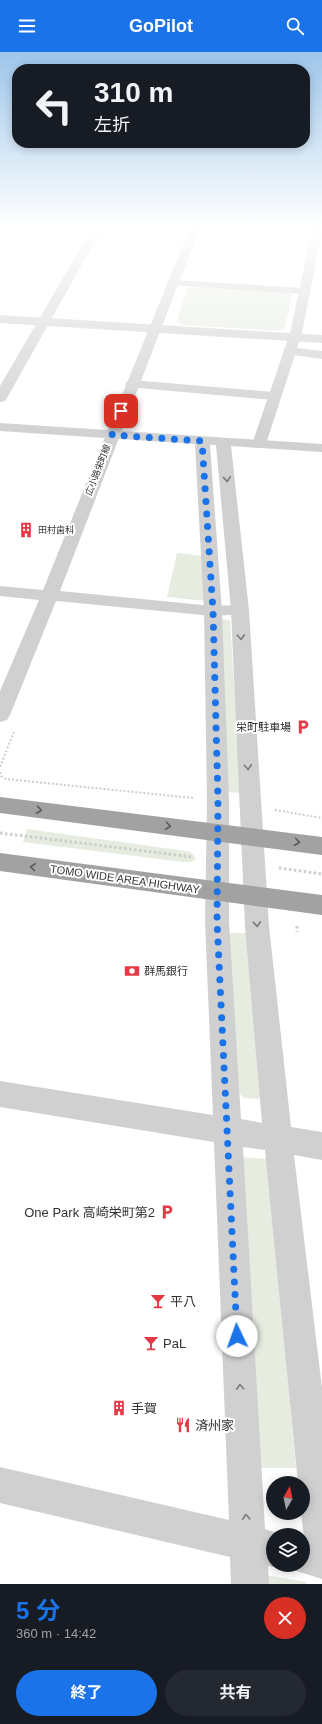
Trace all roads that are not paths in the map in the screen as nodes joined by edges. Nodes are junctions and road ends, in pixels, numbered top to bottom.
1 (59, 296) edge
2 (168, 296) edge
3 (304, 296) edge
4 (0, 319) edge
5 (45, 322) junction
6 (155, 329) junction
7 (294, 338) junction
8 (322, 340) edge
9 (289, 351) junction
10 (322, 355) edge
11 (132, 384) junction
12 (274, 396) junction
13 (0, 398) edge
14 (0, 427) edge
15 (112, 435) junction
16 (212, 441) junction
17 (259, 444) junction
18 (322, 448) edge
19 (0, 591) edge
20 (49, 596) junction
21 (240, 610) junction
22 (213, 611) junction
23 (0, 715) edge
24 (0, 805) edge
25 (217, 832) junction
26 (252, 837) junction
27 (313, 844) edge
28 (0, 862) edge
29 (218, 892) junction
30 (256, 897) junction
31 (322, 905) edge
32 (0, 1094) edge
33 (227, 1130) junction
34 (278, 1138) junction
35 (322, 1146) edge
36 (0, 1485) edge
37 (322, 1540) edge
38 (260, 1546) edge
39 (310, 1558) edge
40 (322, 1561) edge
41 (250, 1584) edge

1 - 5 street
2 - 6 street, 広小路栄町線
3 - 7 street
4 - 5 street
5 - 6 street
5 - 13 street
6 - 7 street
6 - 11 street, 広小路栄町線
7 - 8 street
7 - 9 street
9 - 10 street
9 - 12 street
11 - 12 street
11 - 15 street, 広小路栄町線
12 - 17 street
14 - 15 street
15 - 16 street
15 - 20 street, 広小路栄町線
16 - 17 street
16 -> 21 street
16 - 22 street
17 - 18 street
19 - 20 street
20 - 22 street
20 - 23 street, 広小路栄町線
21 - 22 street
21 -> 26 street
22 - 25 street
24 -> 25 highway
25 - 26 highway
25 - 29 street
26 -> 27 highway
26 - 30 street
29 -> 28 highway, TOMO WIDE AREA HIGHWAY
29 - 30 highway, TOMO WIDE AREA HIGHWAY
29 - 33 street
30 - 31 highway, TOMO WIDE AREA HIGHWAY
30 -> 34 street
32 - 33 street
33 - 34 street
38 -> 33 street
34 - 35 street
34 - 37 street
36 - 38 street
38 - 41 street
39 - 40 street

